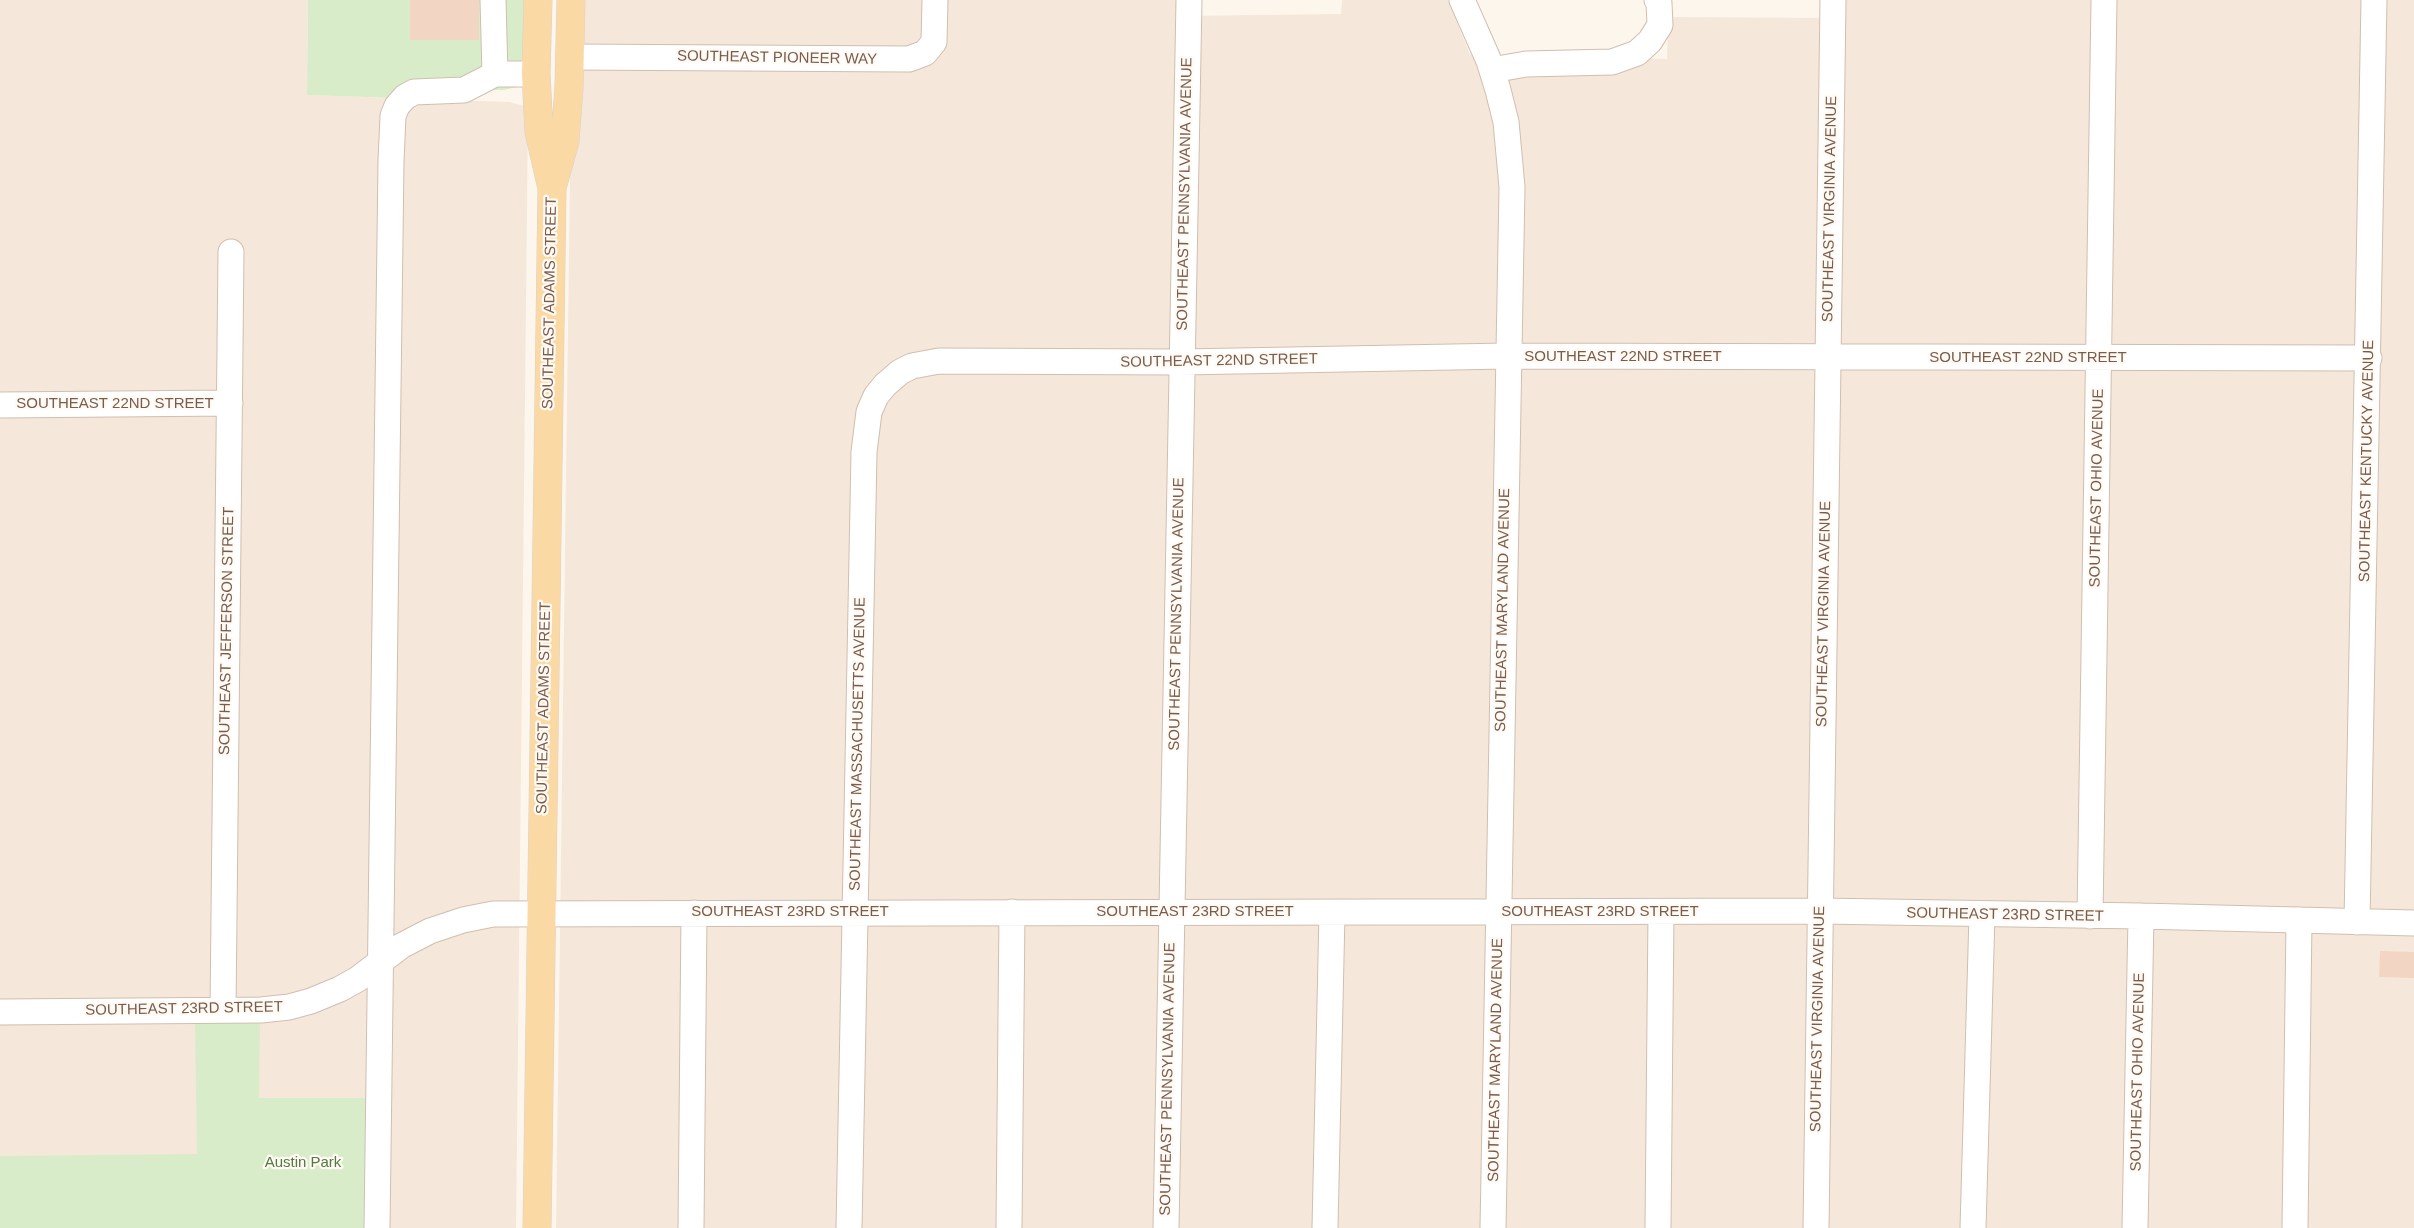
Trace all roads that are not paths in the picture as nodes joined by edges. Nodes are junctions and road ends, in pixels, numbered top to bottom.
1 (493, 0) edge
2 (538, 0) edge
3 (571, 0) edge
4 (935, 0) edge
5 (1189, 0) edge
6 (1462, 0) edge
7 (1657, 0) edge
8 (1833, 0) edge
9 (2104, 0) edge
10 (2374, 0) edge
11 (570, 56) junction
12 (1492, 70) junction
13 (495, 74) junction
14 (536, 74) junction
15 (552, 188) junction
16 (231, 252) dead end
17 (1507, 356) junction
18 (1827, 357) junction
19 (2099, 358) junction
20 (2369, 358) junction
21 (1182, 362) junction
22 (885, 384) joint
23 (230, 403) junction
24 (0, 405) edge
25 (1820, 911) junction
26 (854, 912) junction
27 (1012, 912) junction
28 (1171, 912) junction
29 (1660, 912) junction
30 (541, 913) junction
31 (694, 913) junction
32 (1332, 913) junction
33 (1498, 913) junction
34 (1982, 915) junction
35 (2090, 916) junction
36 (2141, 916) junction
37 (2298, 920) junction
38 (2357, 922) junction
39 (2414, 924) edge
40 (380, 962) junction
41 (223, 1010) junction
42 (0, 1012) edge
43 (377, 1228) edge
44 (537, 1228) edge
45 (691, 1228) edge
46 (849, 1228) edge
47 (1009, 1228) edge
48 (1166, 1228) edge
49 (1324, 1228) edge
50 (1493, 1228) edge
51 (1658, 1228) edge
52 (1816, 1228) edge
53 (1973, 1228) edge
54 (2135, 1228) edge
55 (2295, 1228) edge

1 - 13 street
2 - 14 main road, SOUTHEAST ADAMS STREET
3 - 11 main road, SOUTHEAST ADAMS STREET
4 - 11 street, SOUTHEAST PIONEER WAY
5 - 21 street, SOUTHEAST PENNSYLVANIA AVENUE
6 - 12 street, SOUTHEAST MARYLAND AVENUE
7 - 12 street
8 - 18 street, SOUTHEAST VIRGINIA AVENUE
9 - 19 street, SOUTHEAST OHIO AVENUE
10 - 20 street, SOUTHEAST KENTUCKY AVENUE
11 - 15 main road, SOUTHEAST ADAMS STREET
12 - 17 street, SOUTHEAST MARYLAND AVENUE
13 - 14 street
13 - 40 street
14 - 15 main road, SOUTHEAST ADAMS STREET
15 - 30 main road, SOUTHEAST ADAMS STREET
16 - 23 street, SOUTHEAST JEFFERSON STREET
17 - 18 street, SOUTHEAST 22ND STREET
17 - 21 street, SOUTHEAST 22ND STREET
17 - 33 street, SOUTHEAST MARYLAND AVENUE
18 - 19 street, SOUTHEAST 22ND STREET
18 - 25 street, SOUTHEAST VIRGINIA AVENUE
19 - 20 street, SOUTHEAST 22ND STREET
19 - 35 street, SOUTHEAST OHIO AVENUE
20 - 38 street, SOUTHEAST KENTUCKY AVENUE
21 - 22 street, SOUTHEAST 22ND STREET
21 - 28 street, SOUTHEAST PENNSYLVANIA AVENUE
22 - 26 street, SOUTHEAST MASSACHUSETTS AVENUE
23 - 24 street, SOUTHEAST 22ND STREET
23 - 41 street, SOUTHEAST JEFFERSON STREET
25 - 29 street, SOUTHEAST 23RD STREET
25 - 34 street, SOUTHEAST 23RD STREET
25 - 52 street, SOUTHEAST VIRGINIA AVENUE
26 - 27 street, SOUTHEAST 23RD STREET
26 - 31 street, SOUTHEAST 23RD STREET
26 - 46 street, SOUTHEAST MASSACHUSETTS AVENUE
27 - 28 street, SOUTHEAST 23RD STREET
27 - 47 street
28 - 32 street, SOUTHEAST 23RD STREET
28 - 48 street, SOUTHEAST PENNSYLVANIA AVENUE
29 - 33 street, SOUTHEAST 23RD STREET
29 - 51 street
30 - 31 street, SOUTHEAST 23RD STREET
30 - 40 street, SOUTHEAST 23RD STREET
30 - 44 main road, SOUTHEAST ADAMS STREET
31 - 45 street
32 - 33 street, SOUTHEAST 23RD STREET
32 - 49 street
33 - 50 street, SOUTHEAST MARYLAND AVENUE
34 - 35 street, SOUTHEAST 23RD STREET
34 - 53 street
35 - 36 street, SOUTHEAST 23RD STREET
36 - 37 street, SOUTHEAST 23RD STREET
36 - 54 street, SOUTHEAST OHIO AVENUE
37 - 38 street, SOUTHEAST 23RD STREET
37 - 55 street
38 - 39 street, SOUTHEAST 23RD STREET
40 - 41 street, SOUTHEAST 23RD STREET
40 - 43 street
41 - 42 street, SOUTHEAST 23RD STREET

